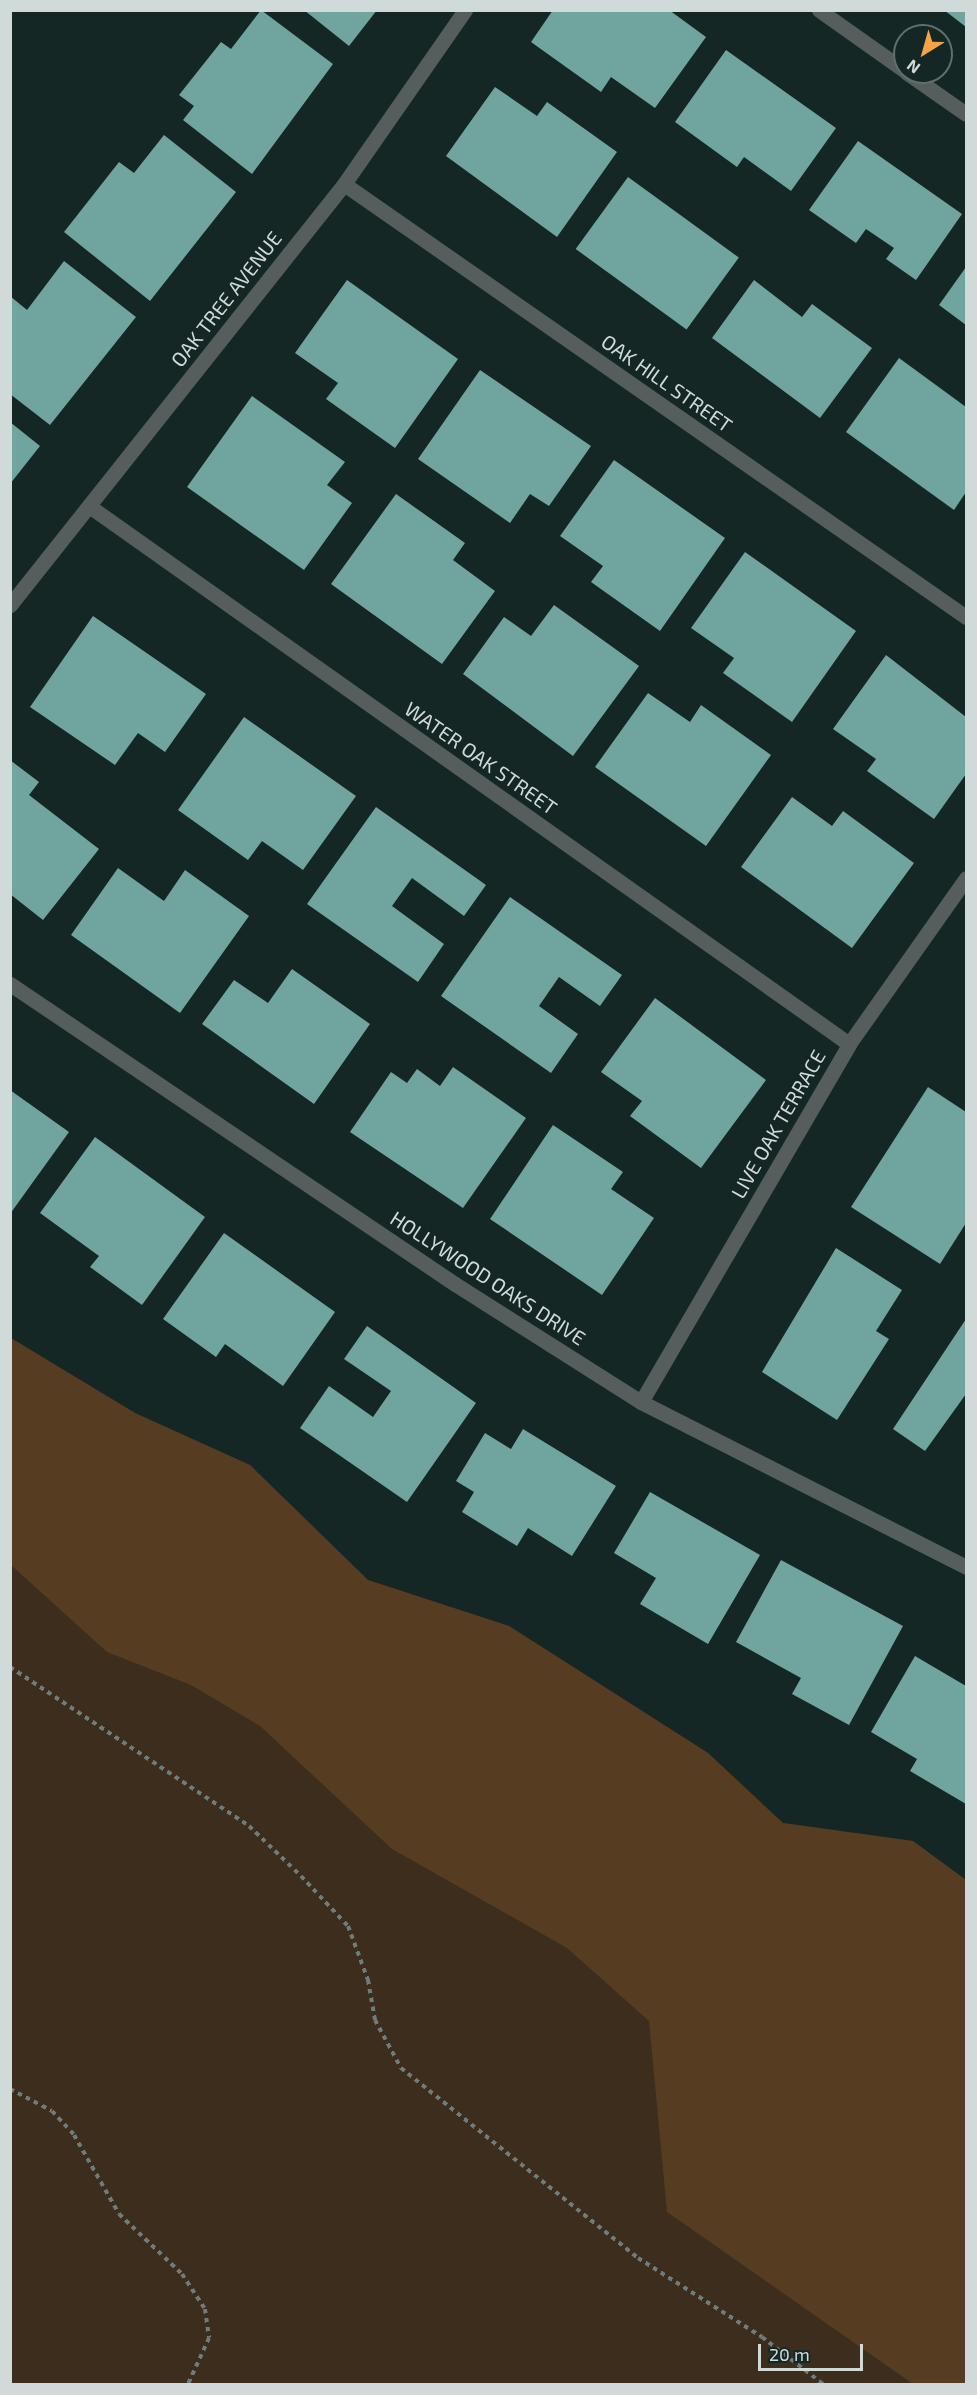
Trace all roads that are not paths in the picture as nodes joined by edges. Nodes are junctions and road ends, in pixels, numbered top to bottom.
1 (465, 10) edge
2 (819, 10) edge
3 (893, 62) edge
4 (924, 84) edge
5 (966, 114) edge
6 (344, 184) junction
7 (89, 506) junction
8 (10, 605) edge
9 (966, 617) edge
10 (966, 878) edge
11 (10, 984) edge
12 (849, 1044) junction
13 (641, 1402) junction
14 (966, 1567) edge

1 - 6 street, OAK TREE AVENUE
2 - 3 street
4 - 5 street
6 - 7 street, OAK TREE AVENUE
6 - 9 street, OAK HILL STREET
7 - 8 street, OAK TREE AVENUE
7 - 12 street, WATER OAK STREET
10 - 12 street, LIVE OAK TERRACE
11 - 13 street, HOLLYWOOD OAKS DRIVE
12 - 13 street, LIVE OAK TERRACE
13 - 14 street, HOLLYWOOD OAKS DRIVE

